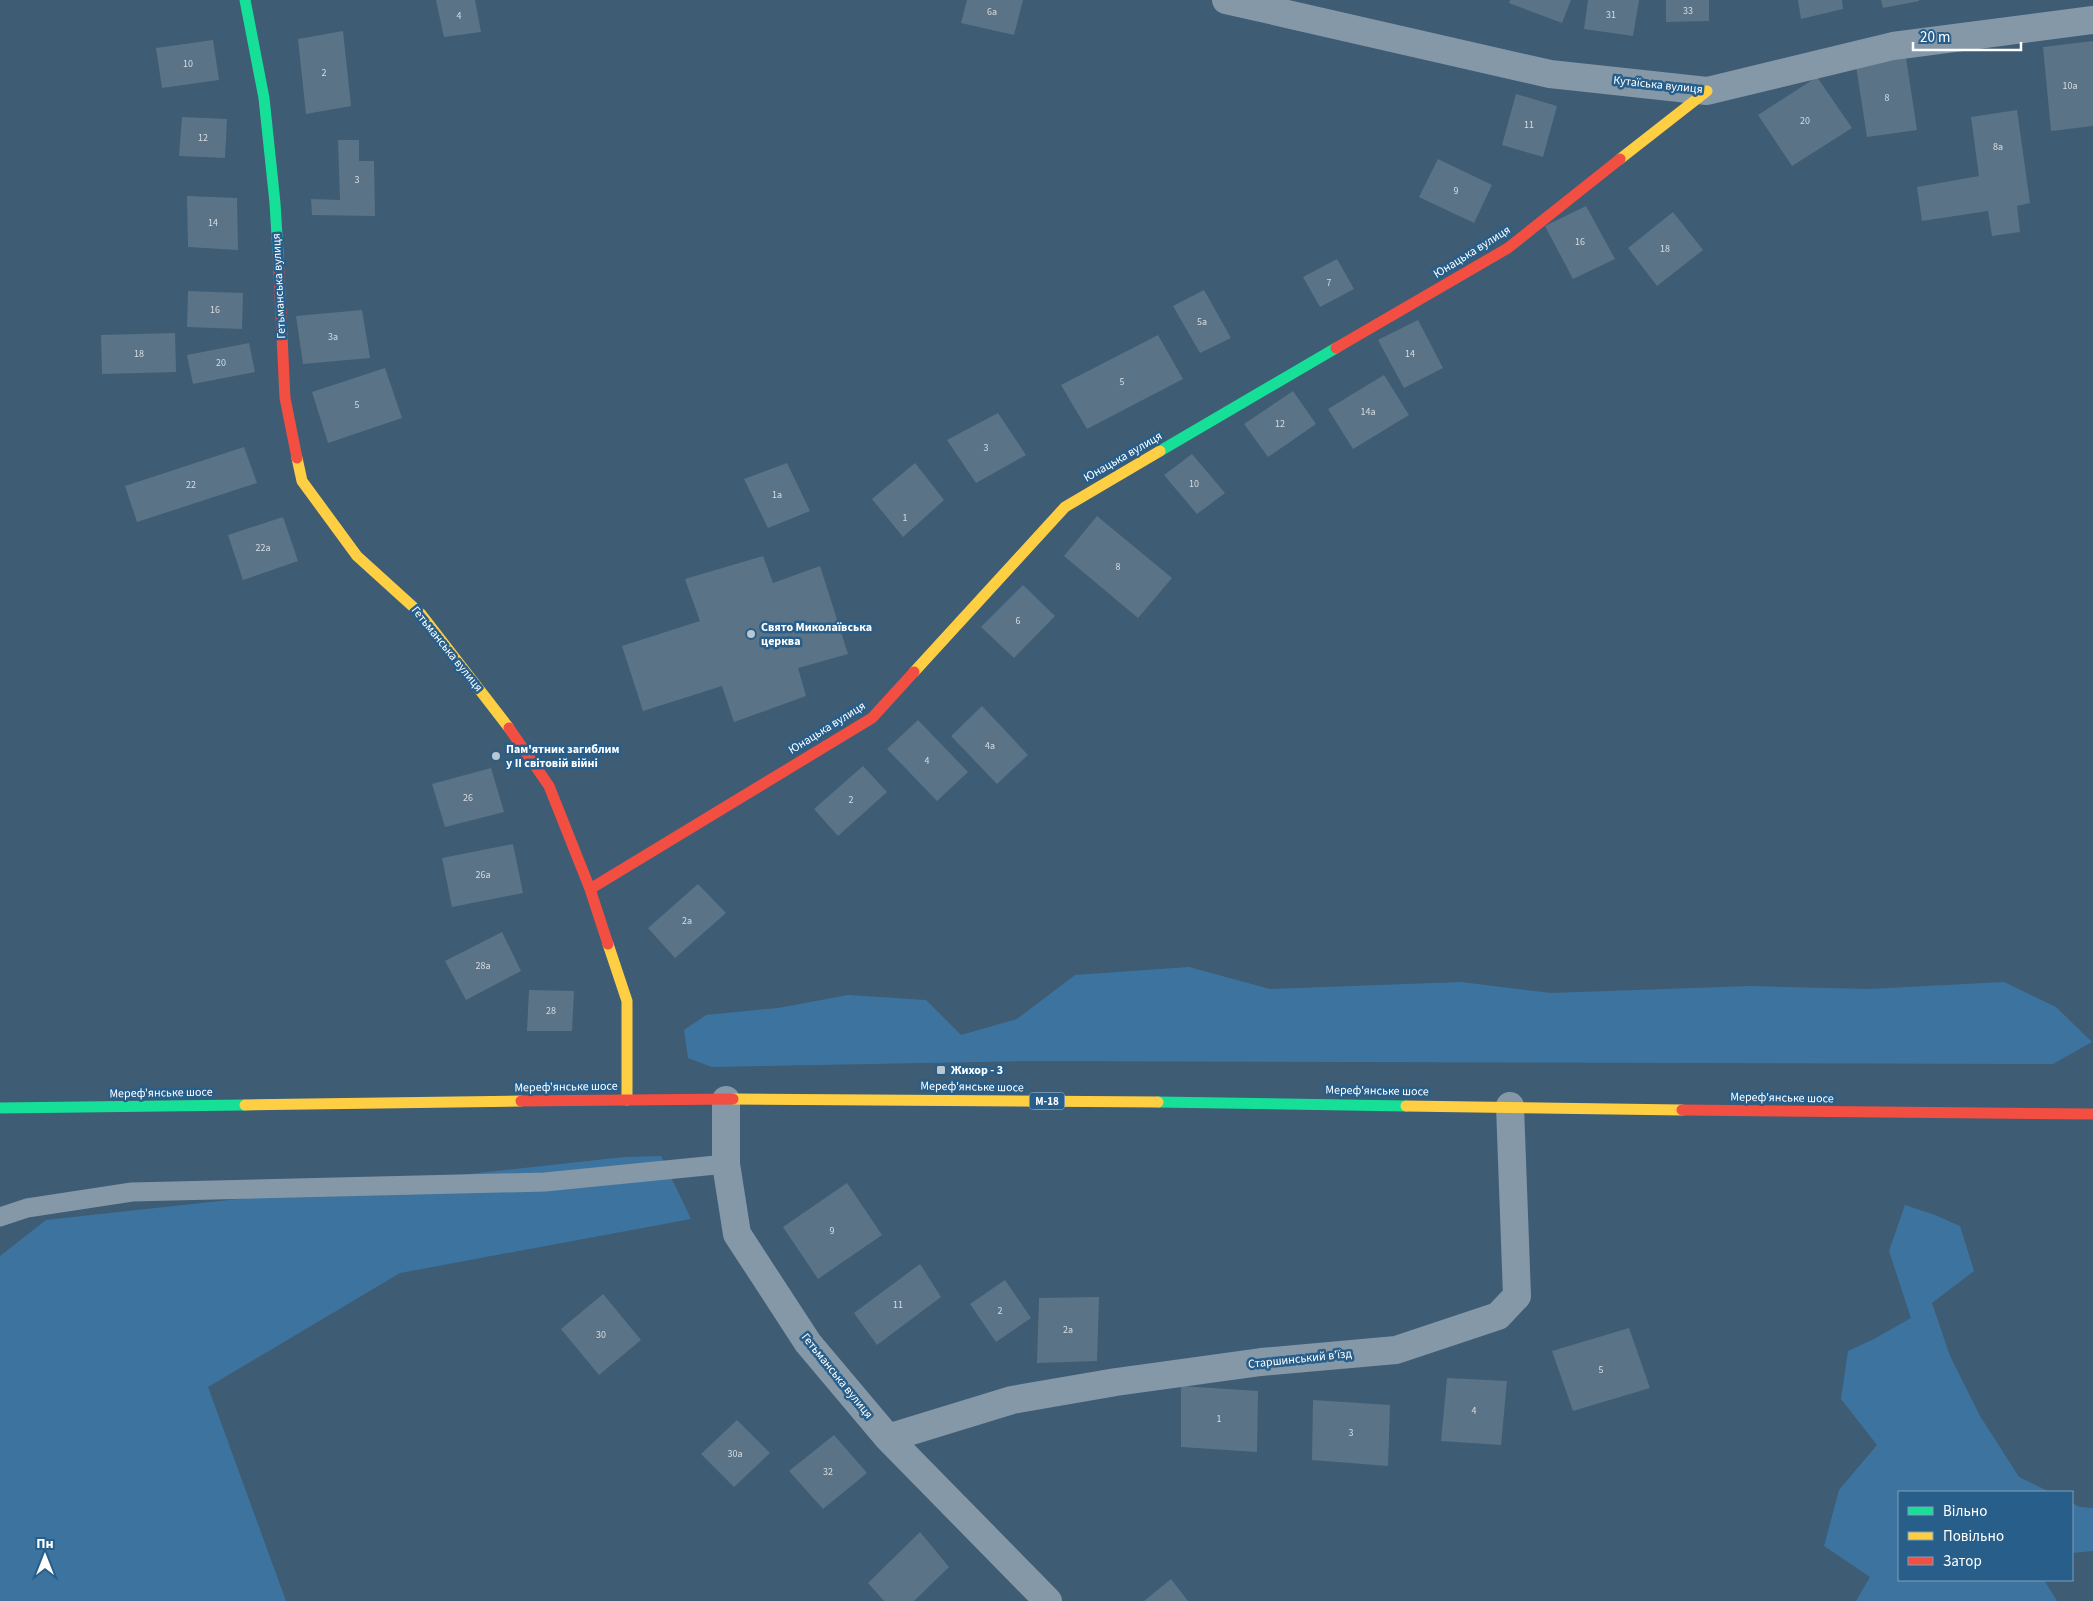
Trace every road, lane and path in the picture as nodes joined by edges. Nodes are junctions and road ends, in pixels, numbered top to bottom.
1 (245, 0) edge
2 (1226, 0) edge
3 (2093, 20) edge
4 (1707, 91) junction
5 (590, 889) junction
6 (627, 1100) junction
7 (726, 1100) junction
8 (1510, 1106) junction
9 (0, 1108) edge
10 (2093, 1114) edge
11 (726, 1164) junction
12 (0, 1217) edge
13 (888, 1438) junction
14 (1048, 1601) edge

1 - 5 main road, Гетьманська вулиця
2 - 4 street, Кутаїська вулиця
3 - 4 street, Кутаїська вулиця
4 - 5 main road, Юнацька вулиця
5 - 6 main road, Гетьманська вулиця
6 - 7 main road, Мереф'янське шосе / М-18
6 - 9 main road, Мереф'янське шосе / М-18
7 - 8 main road, Мереф'янське шосе / М-18
7 - 11 street, Гетьманська вулиця
8 - 10 main road, Мереф'янське шосе / М-18
8 - 13 street, Старшинський в’їзд
11 - 12 lane
11 - 13 street, Гетьманська вулиця
13 - 14 street, Гетьманська вулиця

